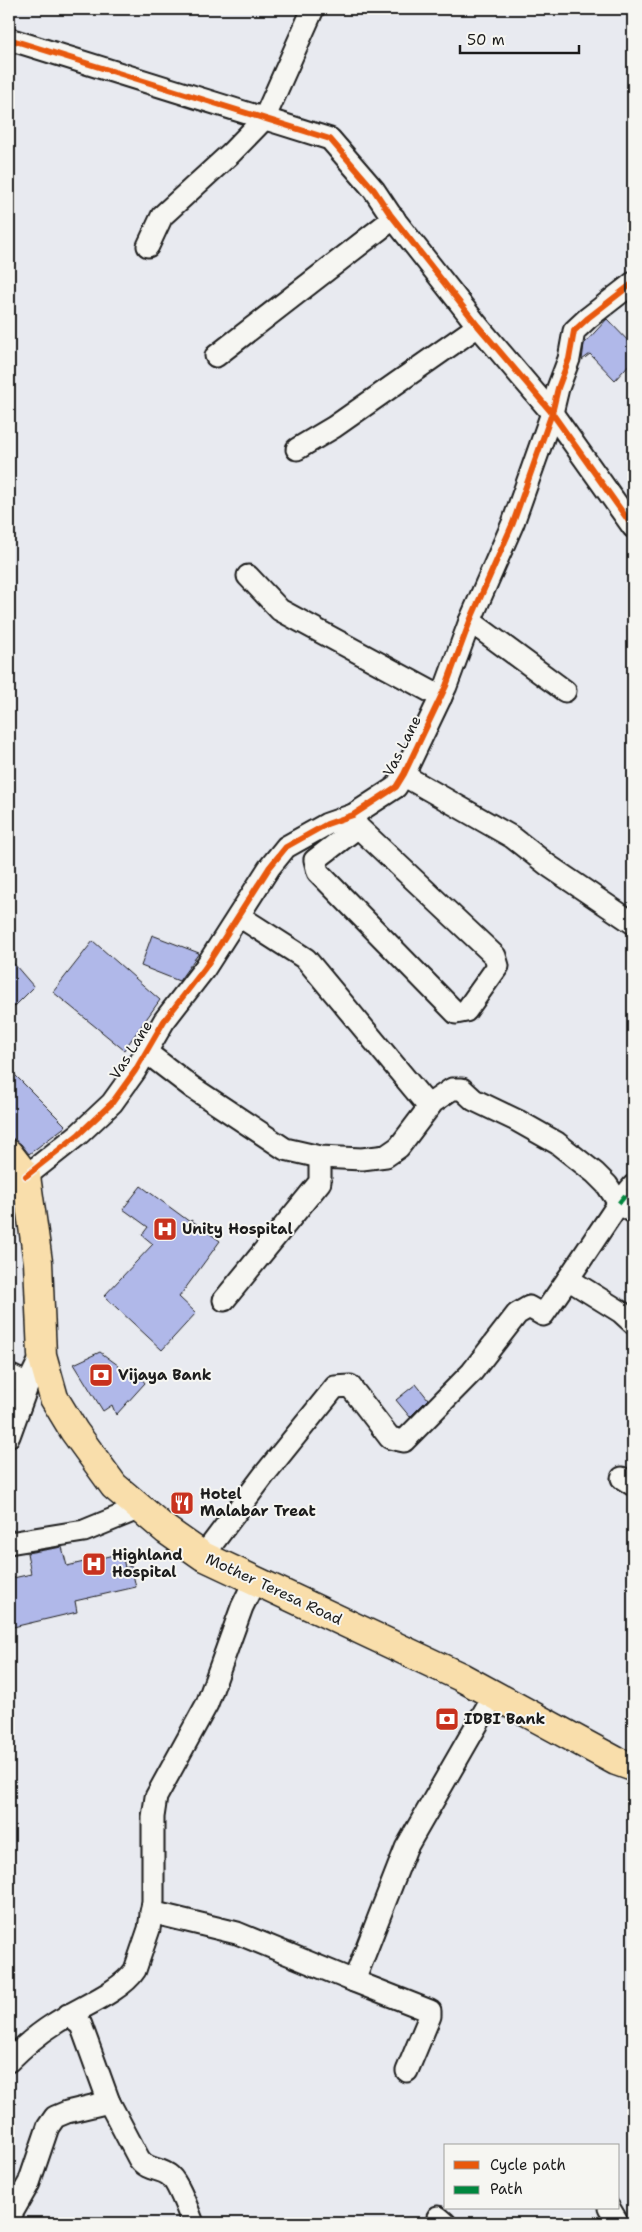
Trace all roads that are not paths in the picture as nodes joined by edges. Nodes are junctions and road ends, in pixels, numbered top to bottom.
1 (312, 9) edge
2 (9, 39) edge
3 (264, 119) junction
4 (394, 218) junction
5 (148, 246) dead end
6 (633, 283) edge
7 (478, 326) junction
8 (216, 356) dead end
9 (552, 413) junction
10 (297, 448) dead end
11 (633, 527) edge
12 (248, 576) dead end
13 (470, 621) junction
14 (565, 691) dead end
15 (441, 697) junction
16 (403, 775) junction
17 (356, 821) junction
18 (239, 916) junction
19 (633, 923) edge
20 (146, 1052) junction
21 (429, 1107) junction
22 (9, 1154) edge
23 (320, 1157) junction
24 (26, 1176) junction
25 (633, 1186) edge
26 (626, 1208) edge
27 (568, 1279) junction
28 (224, 1300) dead end
29 (633, 1323) edge
30 (42, 1356) junction
31 (9, 1375) edge
32 (28, 1384) junction
33 (9, 1436) edge
34 (140, 1508) junction
35 (9, 1543) edge
36 (203, 1556) junction
37 (254, 1580) junction
38 (494, 1695) junction
39 (633, 1767) edge
40 (151, 1912) junction
41 (354, 1981) junction
42 (68, 2015) junction
43 (9, 2061) edge
44 (407, 2071) dead end
45 (109, 2102) junction
46 (610, 2210) edge
47 (9, 2218) edge
48 (193, 2223) edge
49 (618, 2223) edge

1 - 3 street
2 - 3 street
3 - 4 street
3 - 5 street
4 - 7 street
4 - 8 street
6 - 9 street, Vas Lane
7 - 9 street
7 - 10 street
9 - 11 street
9 - 13 street, Vas Lane
12 - 15 street
13 - 14 street
13 - 15 street, Vas Lane
15 - 16 street, Vas Lane
16 - 17 street, Vas Lane
16 - 19 street
17 - 17 street
17 - 18 street, Vas Lane
18 - 20 street, Vas Lane
18 - 21 street
20 - 23 street
20 - 24 street, Vas Lane
21 - 23 street
21 - 26 street
22 - 24 main road, Mother Teresa Road
23 - 28 street
24 - 30 main road, Mother Teresa Road
25 - 26 street
26 - 27 street
27 - 29 street
27 - 36 street
30 - 32 street
30 - 34 main road, Mother Teresa Road
31 - 32 street
32 - 33 street
34 - 35 street
34 - 36 main road, Mother Teresa Road
36 - 37 main road, Mother Teresa Road
37 - 38 main road, Mother Teresa Road
37 - 40 street
38 - 39 main road, Mother Teresa Road
38 - 41 street
40 - 41 street
40 - 42 street
41 - 44 street
42 - 43 street
42 - 45 street
45 - 47 street
45 - 48 street
46 - 49 street

